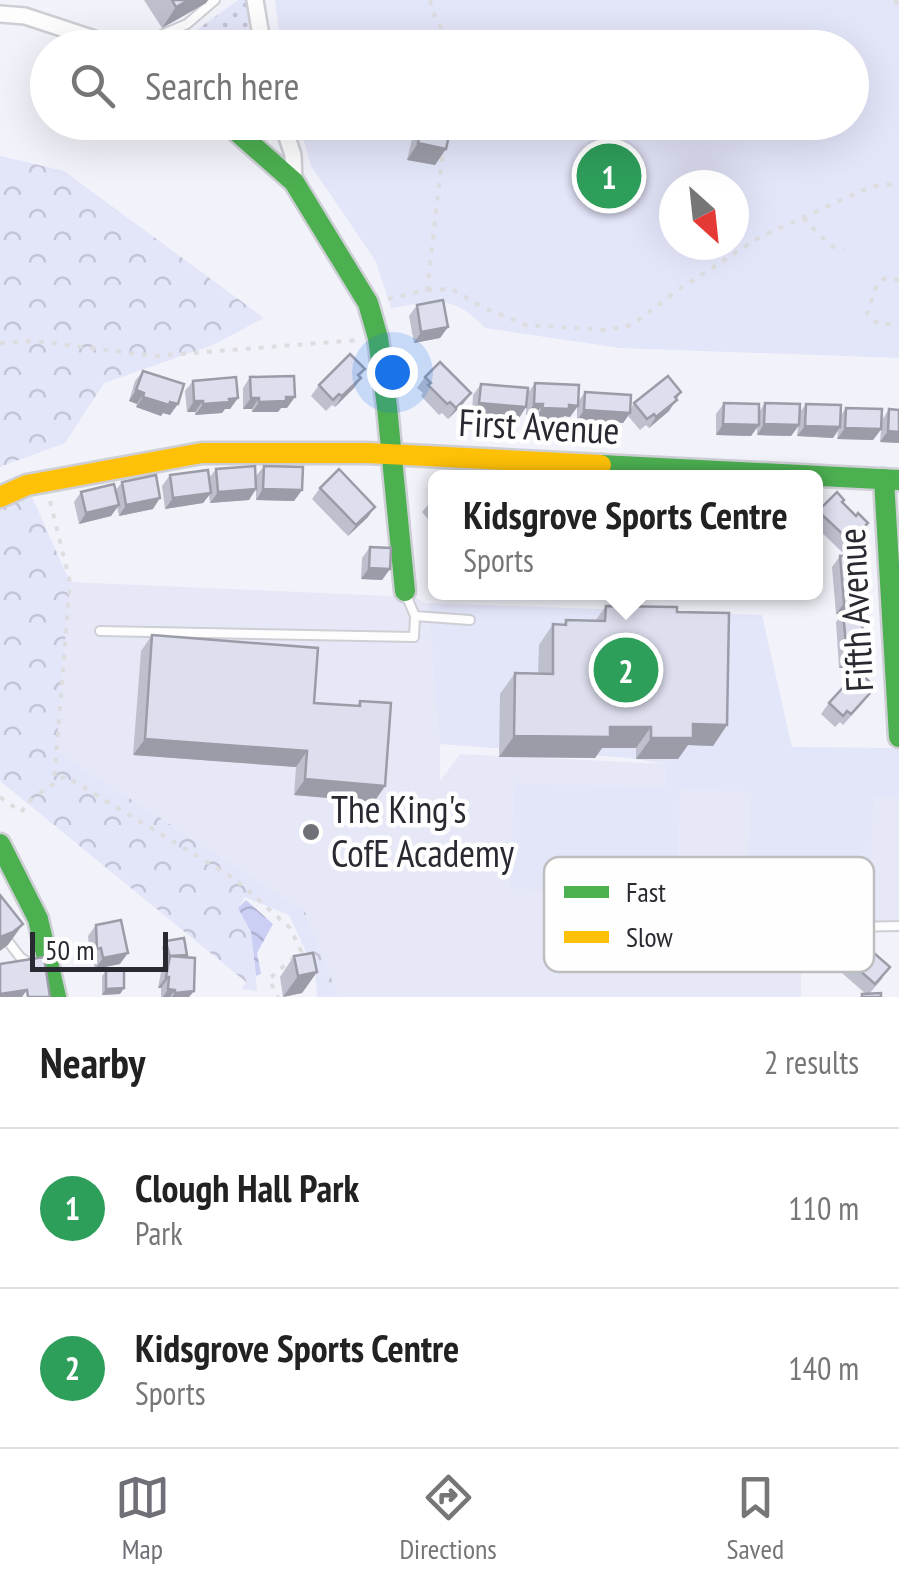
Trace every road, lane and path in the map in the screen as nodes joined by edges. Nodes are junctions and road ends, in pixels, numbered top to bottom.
1 (216, 0) edge
2 (255, 0) edge
3 (430, 0) edge
4 (895, 0) edge
5 (899, 8) edge
6 (0, 14) edge
7 (69, 30) edge
8 (172, 30) edge
9 (260, 30) edge
10 (444, 30) edge
11 (246, 140) edge
12 (288, 140) edge
13 (445, 140) edge
14 (294, 182) junction
15 (899, 183) edge
16 (803, 218) junction
17 (844, 250) dead end
18 (899, 280) edge
19 (427, 290) junction
20 (368, 303) junction
21 (899, 324) edge
22 (378, 338) junction
23 (0, 342) edge
24 (392, 454) junction
25 (699, 470) edge
26 (823, 476) edge
27 (891, 480) edge
28 (45, 482) junction
29 (0, 496) edge
30 (405, 591) joint
31 (414, 616) junction
32 (470, 620) dead end
33 (100, 631) dead end
34 (899, 736) edge
35 (54, 784) junction
36 (0, 797) edge
37 (0, 844) edge
38 (899, 926) edge
39 (874, 927) edge
40 (0, 932) edge
41 (50, 968) junction
42 (56, 997) edge
43 (278, 997) edge

1 - 8 lane
2 - 9 street
3 - 10 path
4 - 5 path
6 - 7 street
11 - 14 main road
12 - 14 street
13 - 19 path
14 - 20 main road
15 - 16 path
16 - 17 path
16 - 19 path
18 - 21 path
19 - 20 path
20 - 22 main road
22 - 23 path
22 - 24 main road
24 - 25 main road, First Avenue
24 - 28 main road, First Avenue
24 - 30 main road
26 - 27 main road, First Avenue
27 - 34 main road, Fifth Avenue
28 - 29 main road, First Avenue
28 - 35 path
30 - 31 lane
31 - 32 lane
31 - 33 lane
35 - 36 path
35 - 43 path
37 - 41 main road
38 - 39 lane
40 - 41 lane
41 - 42 main road

